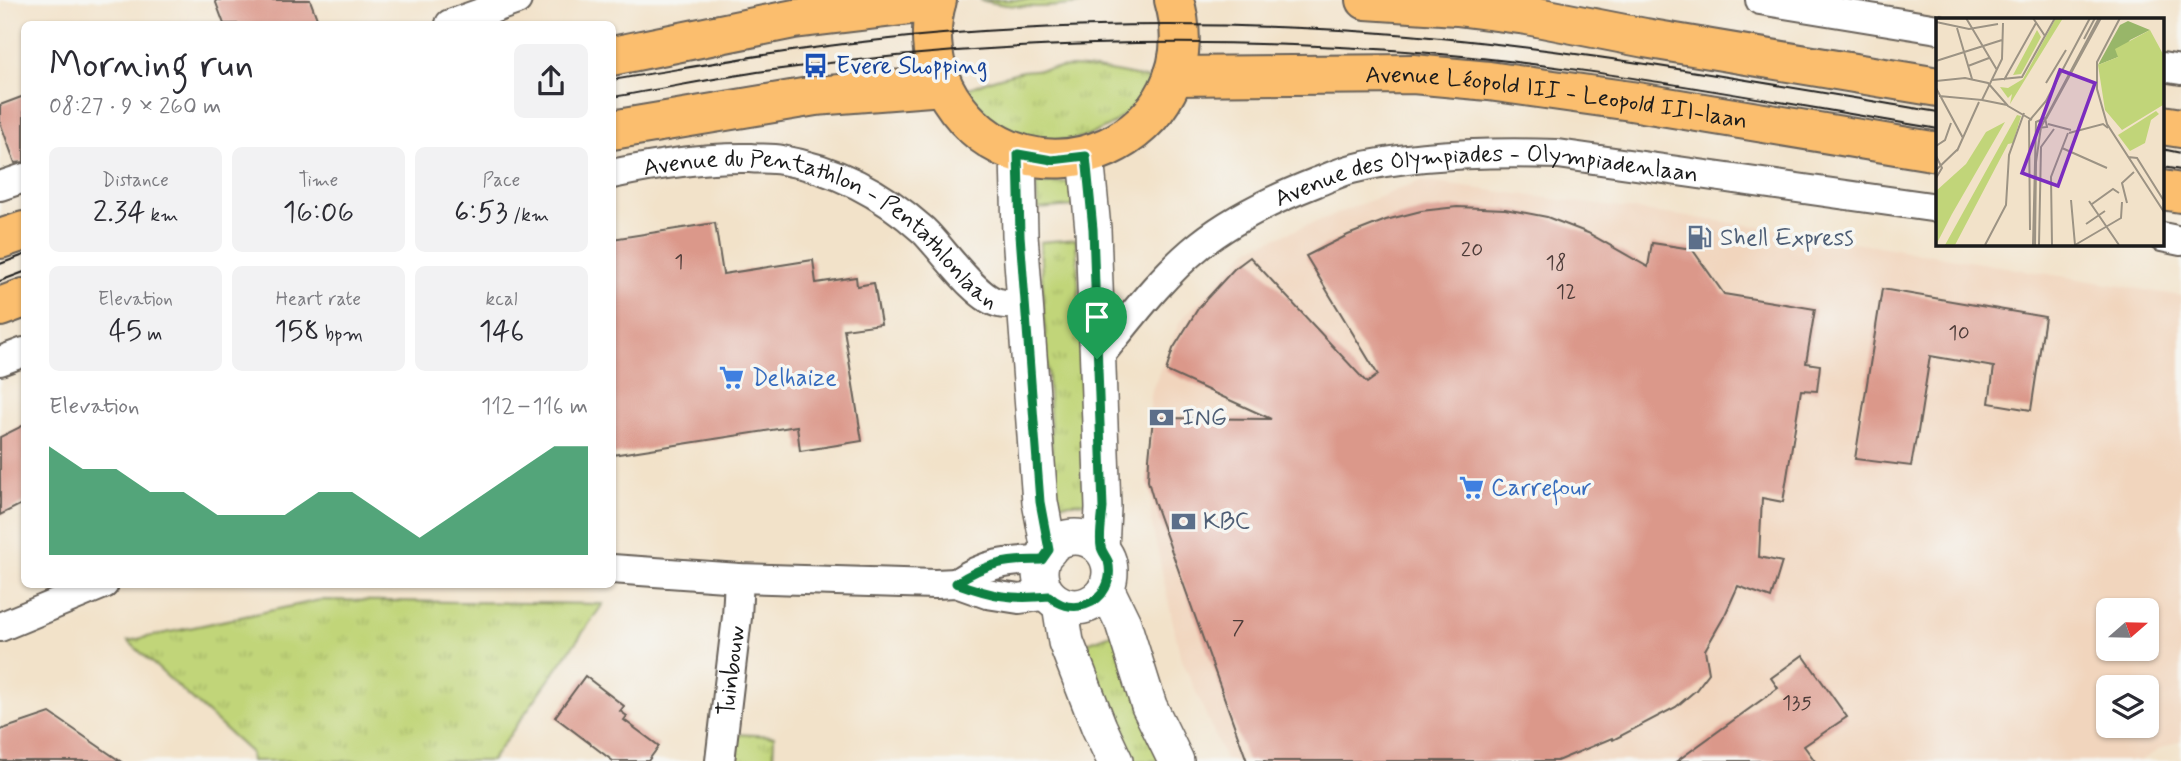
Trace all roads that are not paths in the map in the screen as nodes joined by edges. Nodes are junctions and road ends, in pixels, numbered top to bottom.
1 (517, 0) edge
2 (1174, 0) edge
3 (1366, 0) edge
4 (1760, 0) edge
5 (937, 1) edge
6 (1804, 3) edge
7 (458, 21) edge
8 (1936, 29) edge
9 (616, 55) edge
10 (1173, 76) junction
11 (943, 86) junction
12 (1936, 87) edge
13 (616, 129) edge
14 (1936, 152) edge
15 (1018, 154) junction
16 (1086, 156) junction
17 (616, 173) edge
18 (21, 179) edge
19 (0, 186) edge
20 (1936, 208) edge
21 (21, 231) edge
22 (0, 239) edge
23 (21, 299) edge
24 (1026, 304) junction
25 (0, 307) edge
26 (21, 353) edge
27 (1097, 359) junction
28 (0, 361) edge
29 (1101, 549) junction
30 (1045, 555) junction
31 (616, 569) edge
32 (739, 578) junction
33 (956, 583) junction
34 (94, 588) edge
35 (1106, 588) junction
36 (1055, 600) junction
37 (0, 627) edge
38 (720, 761) edge
39 (1115, 761) edge
40 (1176, 761) edge

1 - 7 street
2 - 10 main road
3 - 12 main road
4 - 6 street
5 - 9 main road
5 - 11 main road
6 - 8 street
10 - 14 main road, Avenue Léopold III - Leopold III-laan
10 - 16 main road
11 - 13 main road
11 - 15 main road
15 - 16 main road
15 - 24 street
16 - 27 street
17 - 24 street, Avenue du Pentathlon - Pentathlonlaan
18 - 19 street
20 - 27 street, Avenue des Olympiades - Olympiadenlaan
21 - 22 main road
23 - 25 main road
24 - 30 street
26 - 28 street
27 - 29 street
29 - 30 street
29 - 35 street
30 - 33 street
30 - 36 street
31 - 32 street
32 - 33 street
32 - 38 street, Tuinbouw
33 - 36 street
34 - 37 street
35 - 36 street
35 - 40 street
36 - 39 street

